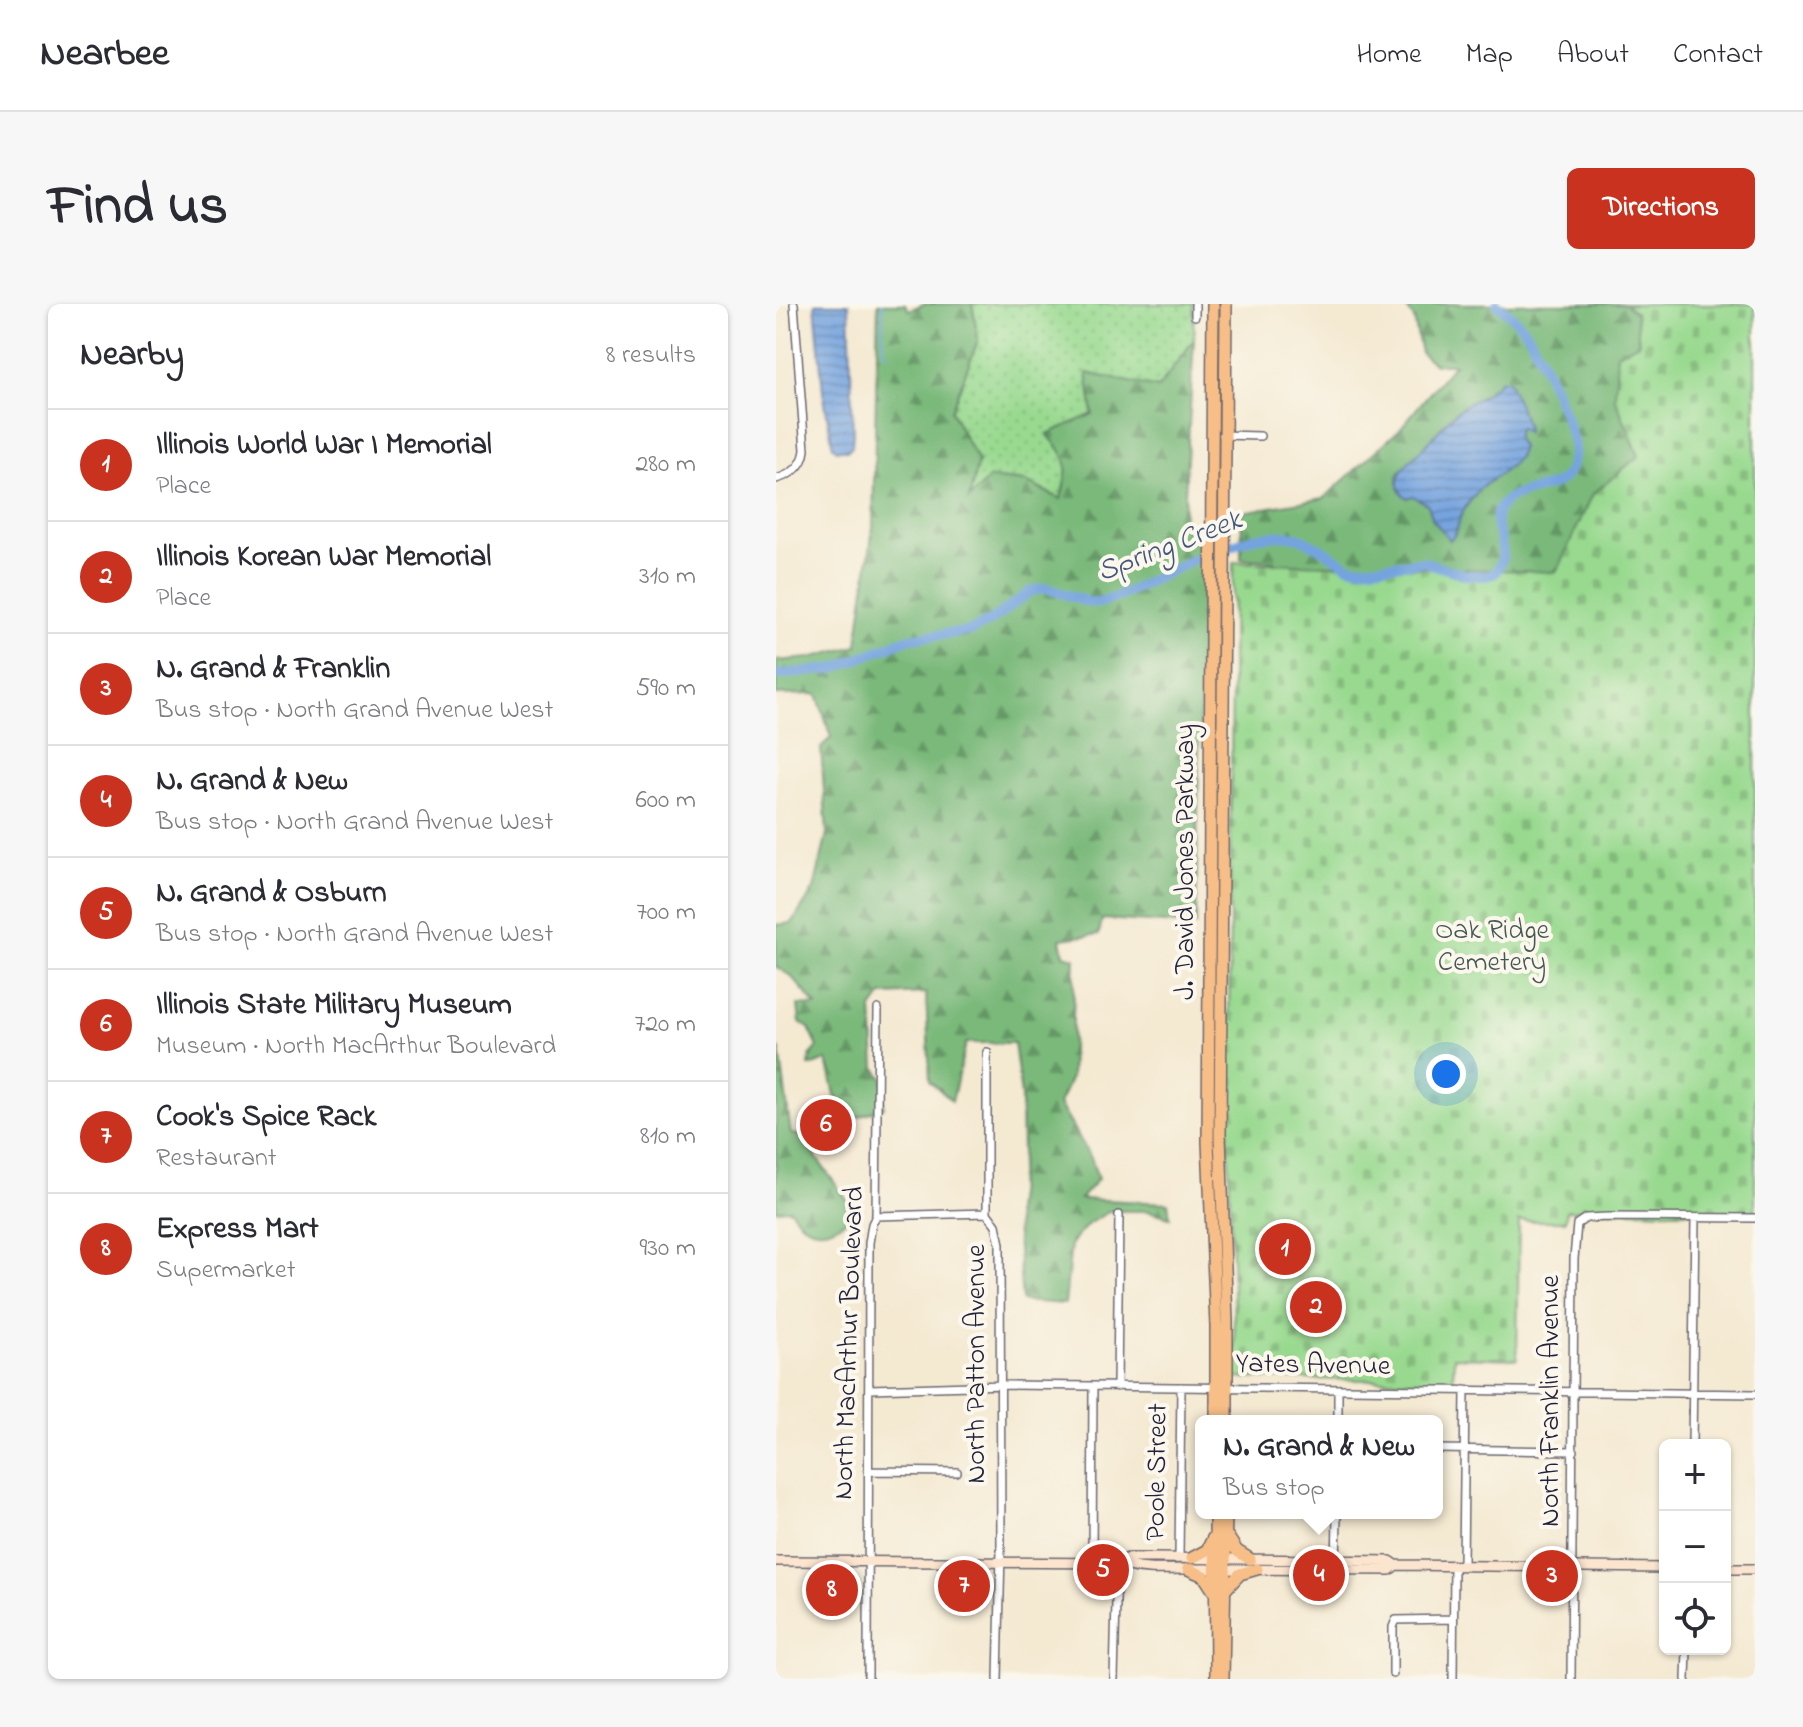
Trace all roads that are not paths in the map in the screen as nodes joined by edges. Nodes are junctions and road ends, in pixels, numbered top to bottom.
1 (794, 304) edge
2 (1195, 304) edge
3 (1213, 304) edge
4 (1226, 304) edge
5 (1195, 316) dead end
6 (1219, 435) junction
7 (1260, 436) dead end
8 (776, 479) edge
9 (878, 1009) dead end
10 (987, 1052) dead end
11 (987, 1213) junction
12 (1119, 1215) dead end
13 (876, 1216) junction
14 (1695, 1218) junction
15 (1755, 1218) edge
16 (999, 1386) junction
17 (1093, 1387) junction
18 (1117, 1387) junction
19 (1181, 1387) junction
20 (1222, 1387) junction
21 (870, 1389) junction
22 (1338, 1389) junction
23 (1465, 1390) junction
24 (1574, 1392) junction
25 (1693, 1393) junction
26 (1755, 1394) edge
27 (1217, 1415) edge
28 (1226, 1415) edge
29 (1338, 1415) edge
30 (1692, 1439) edge
31 (1443, 1449) edge
32 (1464, 1450) junction
33 (1574, 1451) junction
34 (869, 1471) junction
35 (957, 1472) dead end
36 (1217, 1519) edge
37 (1224, 1519) edge
38 (1337, 1519) edge
39 (1221, 1533) junction
40 (1179, 1558) junction
41 (1336, 1559) junction
42 (776, 1561) edge
43 (869, 1562) junction
44 (1000, 1562) junction
45 (1092, 1563) junction
46 (1117, 1563) junction
47 (1190, 1563) junction
48 (1221, 1564) junction
49 (1254, 1564) junction
50 (1396, 1565) junction
51 (1459, 1566) junction
52 (1572, 1567) junction
53 (1659, 1568) edge
54 (1731, 1569) edge
55 (1755, 1569) edge
56 (1336, 1570) junction
57 (1220, 1592) junction
58 (1453, 1619) junction
59 (1687, 1655) edge
60 (1393, 1674) dead end
61 (868, 1679) edge
62 (998, 1679) edge
63 (1114, 1679) edge
64 (1216, 1679) edge
65 (1223, 1679) edge
66 (1453, 1679) edge
67 (1571, 1679) edge
68 (1686, 1679) edge

1 - 8 street
2 - 5 street
3 - 6 main road, J. David Jones Parkway
4 - 6 main road, J. David Jones Parkway
6 - 7 street
6 - 20 main road, J. David Jones Parkway
9 - 13 street, North MacArthur Boulevard
10 - 11 street, North Patton Avenue
11 - 13 street
11 - 16 street, North Patton Avenue
12 - 18 street
13 - 21 street, North MacArthur Boulevard
14 - 15 street
14 - 24 street, North Franklin Avenue
14 - 25 street
16 - 17 street, Yates Avenue
16 - 21 street, Yates Avenue
16 - 44 street, North Patton Avenue
17 - 18 street, Yates Avenue
17 - 45 street
18 - 19 street, Yates Avenue
19 - 20 street, Yates Avenue
19 - 40 street, Poole Street
20 - 22 street, Yates Avenue
20 - 27 main road, J. David Jones Parkway
20 - 28 main road, J. David Jones Parkway
21 - 34 street, North MacArthur Boulevard
22 - 23 street, Yates Avenue
22 - 29 street
23 - 24 street, Yates Avenue
23 - 32 street
24 - 25 street, Yates Avenue
24 - 33 street, North Franklin Avenue
25 - 26 street, Yates Avenue
25 - 30 street
31 - 32 street
32 - 33 street
32 - 51 street
33 - 52 street, North Franklin Avenue
34 - 35 street
34 - 43 street, North MacArthur Boulevard
36 - 39 main road
37 - 39 main road
38 - 41 street
39 - 47 main road
39 - 48 main road
39 - 49 main road
40 - 46 main road
40 - 47 main road
41 - 49 main road
41 - 50 main road
41 - 56 street
42 - 43 main road
43 - 44 main road
43 - 61 street, North MacArthur Boulevard
44 - 45 main road
44 - 62 street, North Patton Avenue
45 - 46 main road
46 - 47 main road
46 - 63 street
47 - 48 main road
47 - 57 main road
48 - 49 main road
48 - 57 main road
49 - 56 main road
49 - 57 main road
50 - 51 main road
50 - 56 main road
51 - 52 main road
51 - 58 street
52 - 53 main road
52 - 67 street, North Franklin Avenue
54 - 55 main road
57 - 64 main road
57 - 65 main road
58 - 60 street
58 - 66 street
59 - 68 street

